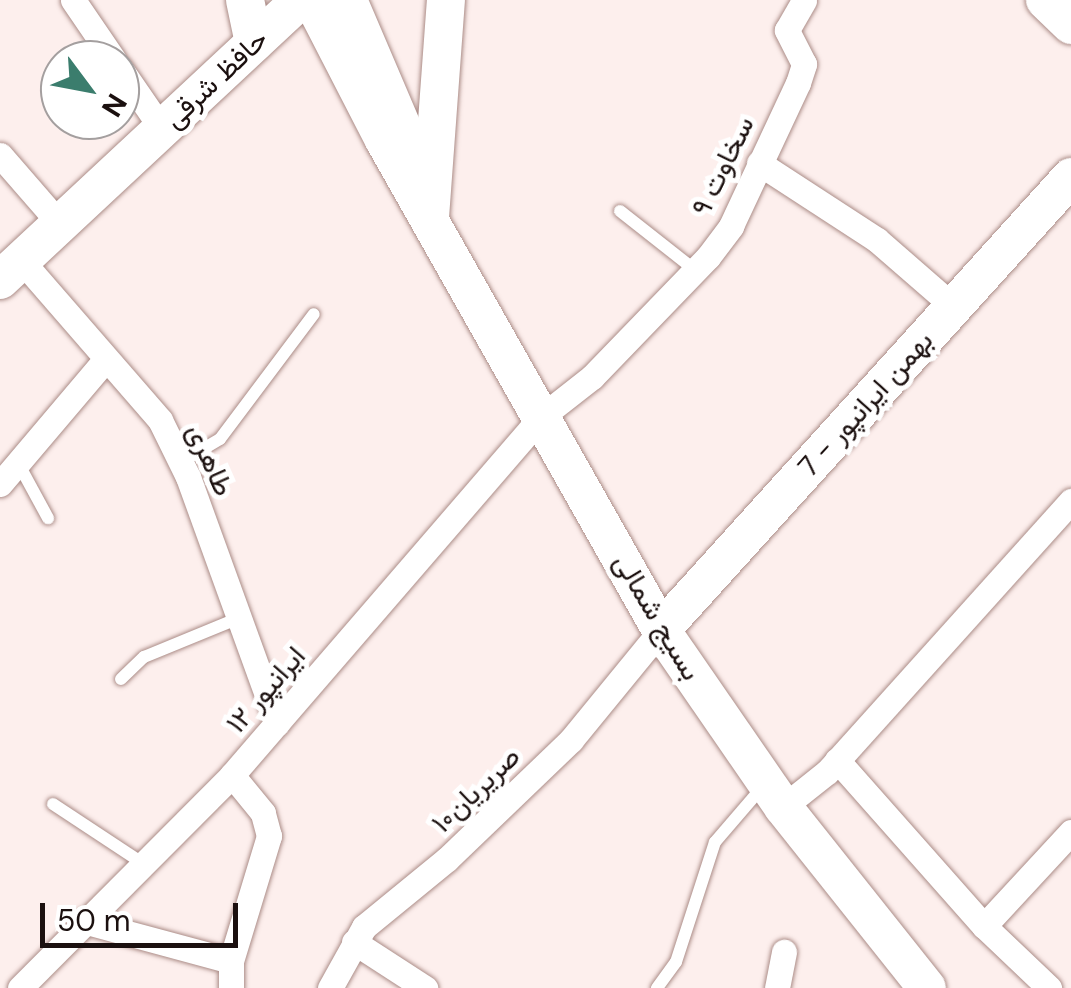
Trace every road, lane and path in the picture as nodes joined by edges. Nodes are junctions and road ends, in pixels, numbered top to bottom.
1 (73, 0) edge
2 (246, 0) edge
3 (300, 0) edge
4 (312, 0) edge
5 (348, 0) edge
6 (446, 0) edge
7 (804, 0) edge
8 (1045, 0) edge
9 (1071, 24) edge
10 (100, 40) edge
11 (254, 43) junction
12 (140, 97) edge
13 (162, 129) junction
14 (0, 156) edge
15 (760, 163) junction
16 (1071, 177) edge
17 (620, 211) dead end
18 (430, 217) junction
19 (60, 224) junction
20 (10, 270) edge
21 (695, 270) junction
22 (954, 307) junction
23 (314, 314) dead end
24 (105, 360) junction
25 (541, 417) junction
26 (181, 462) junction
27 (18, 463) junction
28 (0, 484) edge
29 (1071, 501) edge
30 (48, 518) dead end
31 (239, 618) junction
32 (661, 630) junction
33 (121, 679) dead end
34 (277, 723) junction
35 (837, 760) junction
36 (232, 775) junction
37 (774, 795) junction
38 (53, 804) dead end
39 (1071, 832) edge
40 (142, 863) junction
41 (83, 922) junction
42 (984, 926) junction
43 (354, 942) junction
44 (784, 952) dead end
45 (231, 960) junction
46 (20, 988) edge
47 (231, 988) edge
48 (330, 988) edge
49 (425, 988) edge
50 (657, 988) edge
51 (778, 988) edge
52 (927, 988) edge
53 (1049, 988) edge

1 - 10 street
2 - 11 main road
3 - 11 main road, حافظ شرقی
4 - 18 main road, بسیج شمالی
5 - 18 main road, بسیج شمالی
6 - 18 main road
7 - 15 street, سخاوت ۹
8 - 9 main road
11 - 13 main road, حافظ شرقی
12 - 13 street
13 - 19 main road, حافظ شرقی
14 - 19 street
15 - 21 street, سخاوت ۹
15 - 22 street
16 - 22 main road, بهمن ایرانپور - 7
17 - 21 lane
18 - 25 main road, بسیج شمالی
19 - 20 main road, حافظ شرقی
20 - 24 street, طاهری
21 - 25 street, سخاوت ۹
22 - 32 main road, بهمن ایرانپور - 7
23 - 26 lane
24 - 26 street, طاهری
24 - 27 street
25 - 32 main road, بسیج شمالی
25 - 34 street, ایرانپور ۱۲
26 - 31 street, طاهری
27 - 28 street
27 - 30 lane
29 - 35 street
31 - 33 lane
31 - 34 street, طاهری
32 - 37 main road, بسیج شمالی
32 - 43 street, صریریان۱۰
34 - 36 street, ایرانپور ۱۲
35 - 37 street
35 - 42 street
36 - 40 street, ایرانپور ۱۲
36 - 45 street
37 - 50 lane
37 - 52 main road, بسیج شمالی
38 - 40 lane
39 - 42 street
40 - 41 street, ایرانپور ۱۲
41 - 45 street
41 - 46 street, ایرانپور ۱۲
42 - 53 street
43 - 48 street, صریریان۱۰
43 - 49 street
44 - 51 street
45 - 47 street

